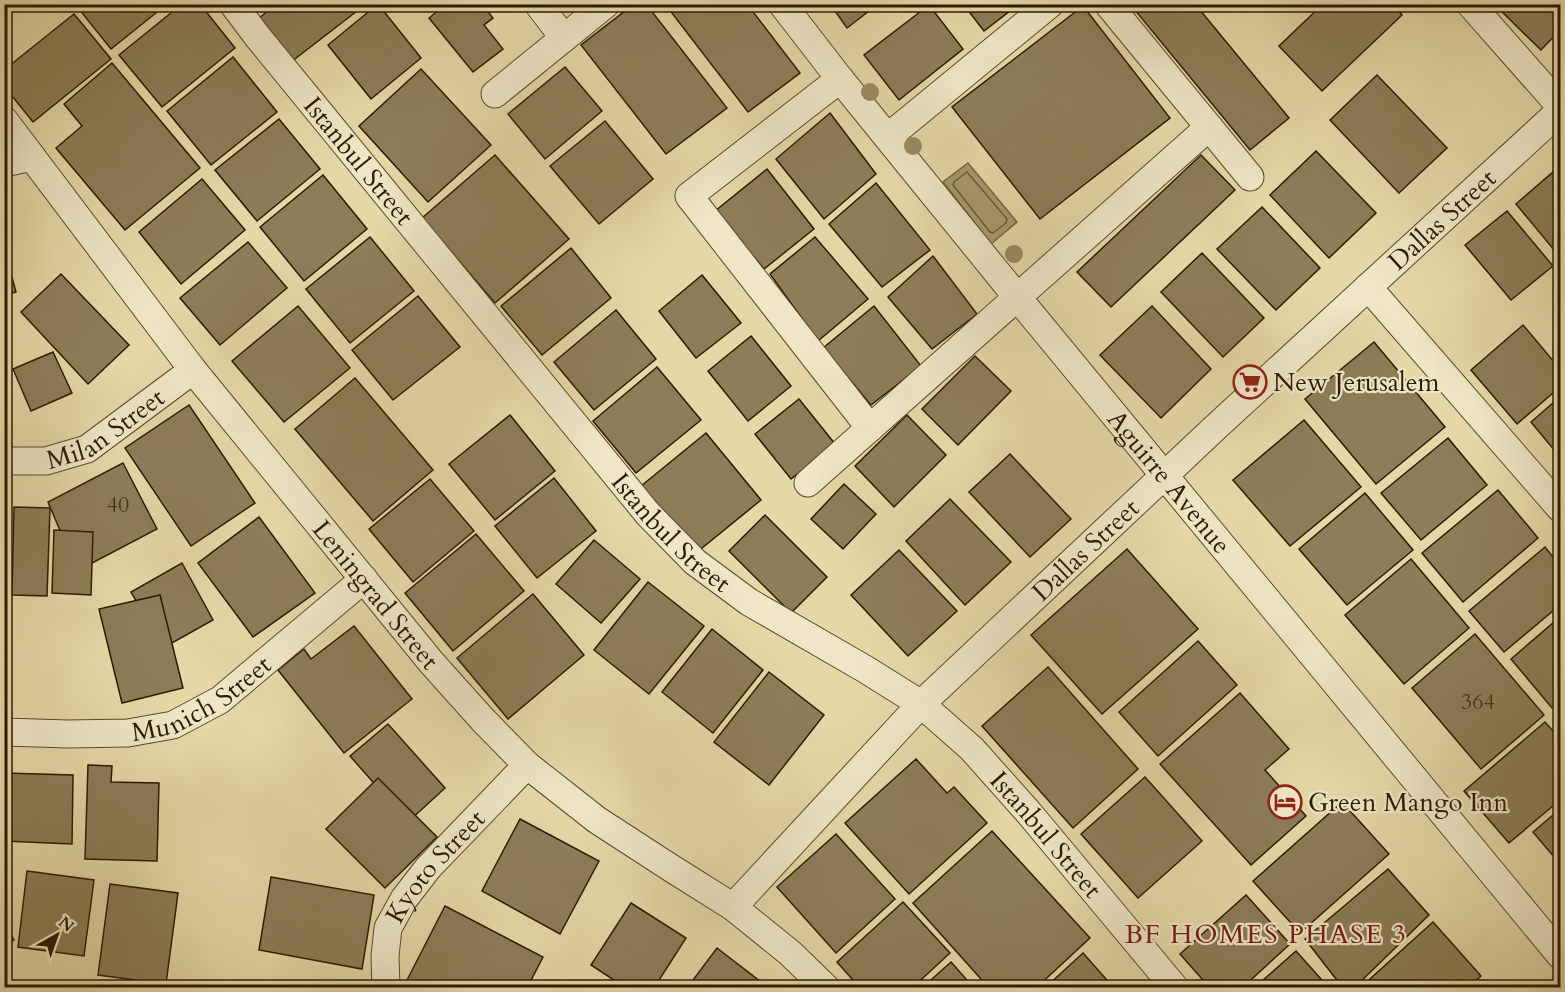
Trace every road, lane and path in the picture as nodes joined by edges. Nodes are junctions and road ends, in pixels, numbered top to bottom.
1 (233, 4) edge
2 (538, 4) edge
3 (606, 4) edge
4 (782, 4) edge
5 (1050, 4) edge
6 (1108, 4) edge
7 (1470, 4) edge
8 (564, 38) junction
9 (840, 79) junction
10 (495, 94) dead end
11 (1560, 106) edge
12 (1560, 111) edge
13 (4, 120) edge
14 (1209, 127) junction
15 (888, 137) junction
16 (32, 157) junction
17 (4, 164) edge
18 (1250, 177) dead end
19 (1368, 287) junction
20 (1017, 297) junction
21 (193, 370) junction
22 (870, 428) junction
23 (4, 461) edge
24 (1164, 474) junction
25 (808, 483) dead end
26 (1560, 508) edge
27 (364, 579) junction
28 (921, 704) junction
29 (4, 732) edge
30 (527, 765) junction
31 (733, 907) junction
32 (1560, 955) edge
33 (386, 987) edge
34 (826, 987) edge
35 (1175, 987) edge

1 - 28 street, Istanbul Street
2 - 8 street
3 - 8 street
4 - 9 street, Aguirre Avenue
5 - 15 street
6 - 14 street
7 - 11 street
8 - 10 street
9 - 15 street, Aguirre Avenue
9 - 22 street
12 - 19 street, Dallas Street
13 - 16 street, Leningrad Street
14 - 18 street
14 - 20 street
15 - 20 street, Aguirre Avenue
16 - 17 street
16 - 21 street, Leningrad Street
19 - 24 street, Dallas Street
19 - 26 street
20 - 22 street
20 - 24 street, Aguirre Avenue
21 - 23 street, Milan Street
21 - 27 street, Leningrad Street
22 - 25 street
24 - 28 street, Dallas Street
24 - 32 street, Aguirre Avenue
27 - 29 street, Munich Street
27 - 30 street, Leningrad Street
28 - 31 street, Dallas Street
28 - 35 street, Istanbul Street
30 - 31 street, Leningrad Street
30 - 33 street, Kyoto Street
31 - 34 street, Leningrad Street

